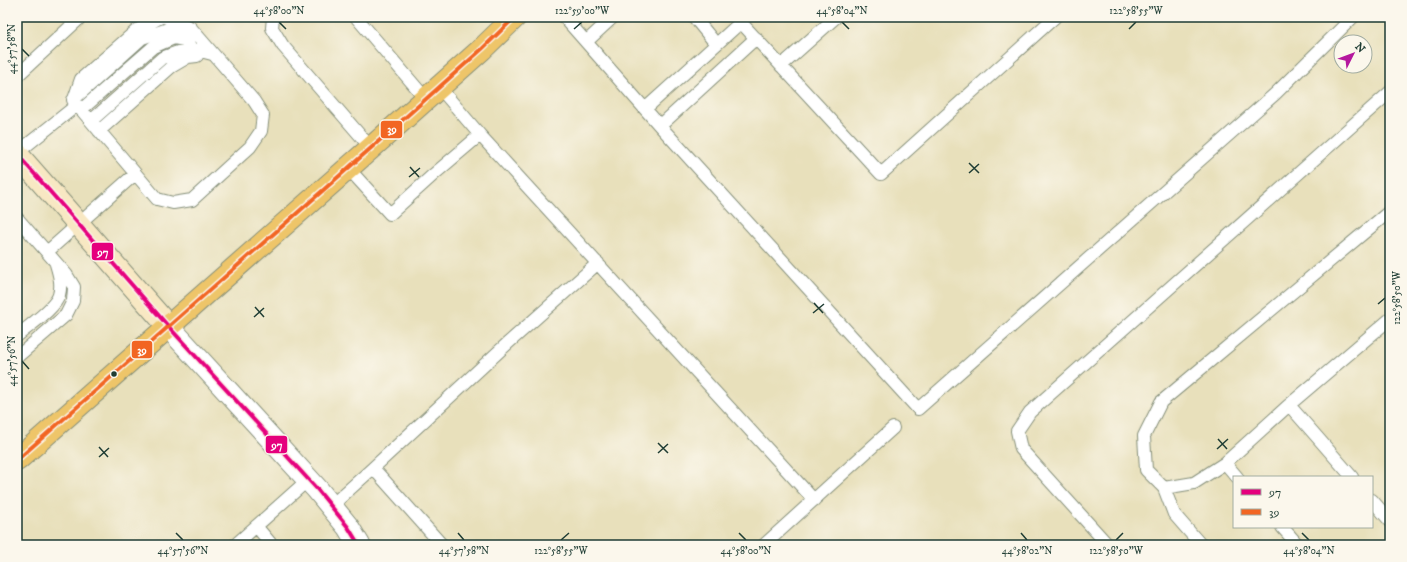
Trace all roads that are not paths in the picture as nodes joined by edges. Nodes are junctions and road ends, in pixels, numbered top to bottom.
1 (82, 17) edge
2 (163, 17) edge
3 (273, 17) edge
4 (356, 17) edge
5 (515, 17) edge
6 (564, 17) edge
7 (613, 17) edge
8 (694, 17) edge
9 (836, 17) edge
10 (1055, 17) edge
11 (1353, 17) edge
12 (739, 19) edge
13 (756, 38) junction
14 (586, 42) junction
15 (716, 44) junction
16 (212, 54) junction
17 (781, 66) junction
18 (17, 76) edge
19 (1390, 92) edge
20 (433, 93) junction
21 (77, 105) junction
22 (645, 109) junction
23 (90, 121) junction
24 (660, 126) junction
25 (99, 131) junction
26 (480, 135) junction
27 (371, 148) junction
28 (17, 154) edge
29 (348, 168) junction
30 (134, 174) junction
31 (1390, 211) edge
32 (17, 218) edge
33 (78, 224) junction
34 (47, 252) junction
35 (55, 262) junction
36 (598, 263) junction
37 (1390, 319) edge
38 (168, 326) junction
39 (17, 336) edge
40 (17, 357) edge
41 (1289, 405) junction
42 (893, 428) dead end
43 (17, 460) edge
44 (1225, 463) junction
45 (373, 468) junction
46 (1236, 476) edge
47 (1351, 476) edge
48 (309, 480) junction
49 (1164, 488) junction
50 (814, 500) junction
51 (1373, 501) edge
52 (331, 506) junction
53 (1390, 521) edge
54 (256, 526) junction
55 (1283, 528) edge
56 (235, 545) edge
57 (272, 545) edge
58 (359, 545) edge
59 (442, 545) edge
60 (764, 545) edge
61 (1108, 545) edge
62 (1201, 545) edge
63 (1298, 545) edge

1 - 18 lane
2 - 16 lane
2 - 21 lane
3 - 27 lane
4 - 20 lane
5 - 20 main road
6 - 14 lane
7 - 14 lane
8 - 15 lane
9 - 17 lane
10 - 17 lane
11 - 24 lane
12 - 13 lane
12 - 15 lane
13 - 17 lane
13 - 24 lane
14 - 22 lane
15 - 22 lane
16 - 21 lane
16 - 23 lane
16 - 25 lane
16 - 30 lane
19 - 61 lane
20 - 26 lane
20 - 27 main road
21 - 23 lane
21 - 28 lane
22 - 24 lane
23 - 25 lane
25 - 30 lane
26 - 29 lane
26 - 36 lane
27 - 29 main road
28 - 33 street
29 - 38 main road
30 - 33 lane
31 - 49 lane
32 - 34 lane
33 - 34 lane
33 - 38 street
34 - 35 lane
35 - 39 lane
35 - 40 lane
36 - 45 lane
36 - 50 lane
37 - 41 lane
38 - 43 main road
38 - 48 street
41 - 44 lane
41 - 47 lane
42 - 50 lane
44 - 46 lane
44 - 49 lane
45 - 52 lane
45 - 59 lane
48 - 52 street
48 - 54 lane
49 - 62 lane
50 - 60 lane
51 - 53 lane
52 - 58 street
54 - 56 lane
54 - 57 lane
55 - 63 lane

